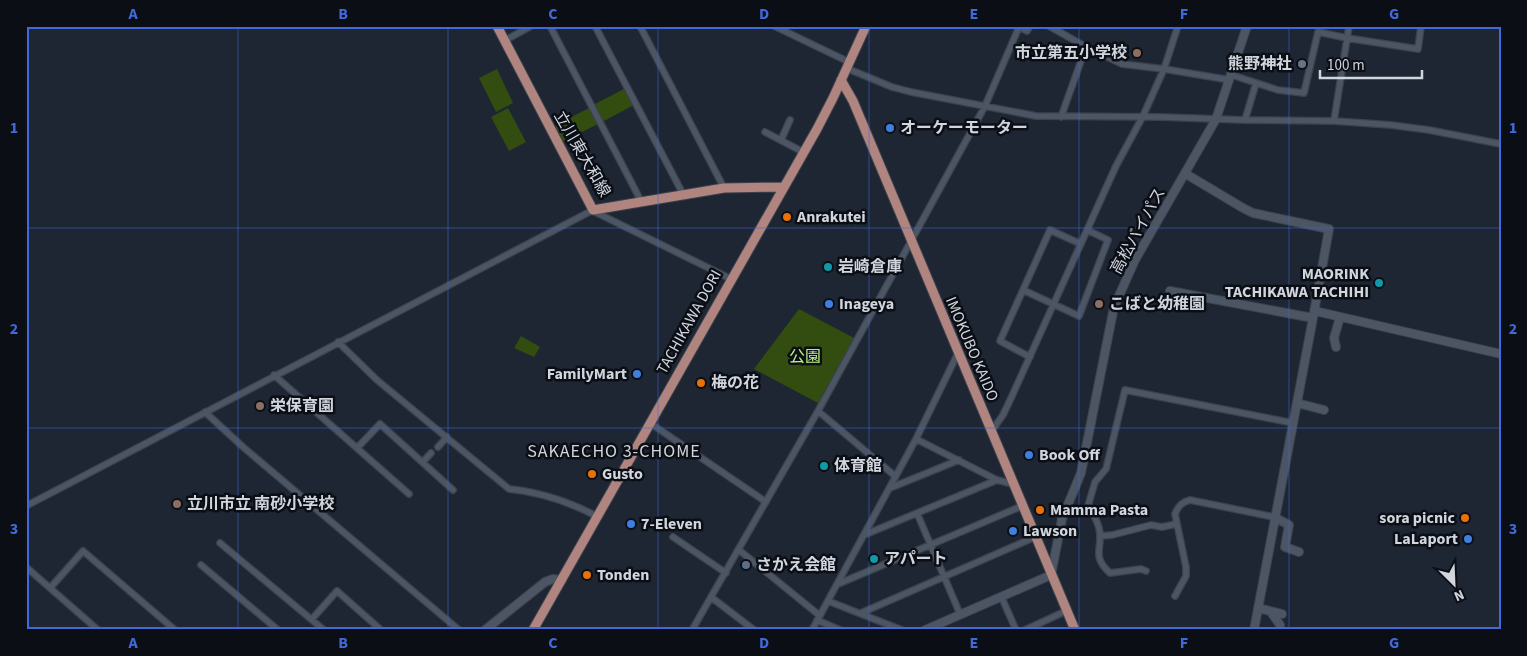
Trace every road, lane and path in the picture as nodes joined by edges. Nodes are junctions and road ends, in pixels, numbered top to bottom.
1 (497, 26) edge
2 (531, 26) edge
3 (550, 26) edge
4 (595, 26) edge
5 (640, 26) edge
6 (774, 26) edge
7 (866, 26) edge
8 (1030, 26) edge
9 (1049, 26) edge
10 (1178, 26) edge
11 (1247, 26) edge
12 (1349, 26) edge
13 (1422, 26) edge
14 (1018, 27) edge
15 (1347, 38) junction
16 (504, 41) junction
17 (1086, 47) junction
18 (847, 65) junction
19 (1164, 69) junction
20 (1231, 78) junction
21 (841, 80) junction
22 (1256, 83) junction
23 (985, 106) junction
24 (1143, 116) junction
25 (1061, 117) junction
26 (1216, 119) junction
27 (790, 120) dead end
28 (1245, 120) junction
29 (1334, 121) junction
30 (765, 132) dead end
31 (781, 140) junction
32 (1501, 144) edge
33 (803, 152) junction
34 (1186, 174) junction
35 (783, 187) junction
36 (724, 188) junction
37 (683, 194) junction
38 (641, 201) junction
39 (593, 210) junction
40 (1088, 230) junction
41 (911, 241) junction
42 (1081, 244) junction
43 (731, 279) junction
44 (1023, 290) junction
45 (1170, 290) dead end
46 (1054, 305) junction
47 (1314, 315) junction
48 (1340, 317) junction
49 (338, 342) junction
50 (1336, 347) dead end
51 (958, 353) junction
52 (1501, 354) edge
53 (1030, 357) junction
54 (274, 375) junction
55 (1297, 403) junction
56 (1324, 410) dead end
57 (818, 411) junction
58 (205, 412) junction
59 (650, 423) junction
60 (1293, 423) junction
61 (991, 432) junction
62 (446, 437) junction
63 (916, 439) junction
64 (438, 447) dead end
65 (357, 448) junction
66 (431, 453) dead end
67 (959, 460) junction
68 (423, 462) junction
69 (895, 476) junction
70 (998, 480) junction
71 (1013, 484) junction
72 (890, 488) junction
73 (453, 490) dead end
74 (409, 494) dead end
75 (766, 502) junction
76 (26, 506) edge
77 (1022, 506) junction
78 (917, 513) junction
79 (598, 516) junction
80 (1274, 517) junction
81 (1176, 524) junction
82 (864, 535) junction
83 (1100, 536) junction
84 (673, 537) dead end
85 (1035, 537) junction
86 (220, 543) dead end
87 (931, 546) junction
88 (739, 550) junction
89 (1299, 552) dead end
90 (201, 565) dead end
91 (26, 567) edge
92 (1146, 571) dead end
93 (726, 573) junction
94 (1051, 575) junction
95 (944, 577) junction
96 (562, 580) junction
97 (837, 584) junction
98 (52, 587) junction
99 (1001, 596) junction
100 (1174, 596) dead end
101 (711, 597) junction
102 (828, 601) junction
103 (1258, 608) junction
104 (1066, 611) junction
105 (1271, 612) junction
106 (862, 613) junction
107 (960, 614) junction
108 (1282, 614) dead end
109 (818, 617) junction
110 (312, 619) junction
111 (1280, 626) dead end
112 (98, 630) edge
113 (175, 630) edge
114 (278, 630) edge
115 (324, 630) edge
116 (381, 630) edge
117 (459, 630) edge
118 (485, 630) edge
119 (533, 630) edge
120 (692, 630) edge
121 (754, 630) edge
122 (812, 630) edge
123 (840, 630) edge
124 (902, 630) edge
125 (925, 630) edge
126 (1016, 630) edge
127 (1025, 630) edge
128 (1075, 630) edge
129 (1254, 630) edge

1 - 16 main road, 立川東大和線
2 - 16 street
3 - 38 street
4 - 37 street
5 - 36 street
6 - 18 street
7 - 18 main road, TACHIKAWA DORI
8 - 14 street
9 - 17 street
10 - 19 street
11 - 20 street, 高松バイパス
12 - 15 street
13 - 15 street
14 - 23 street
15 - 22 street
15 - 29 street
16 - 39 main road, 立川東大和線
17 - 19 street
17 - 25 street
18 - 21 main road, TACHIKAWA DORI
18 - 23 street
19 - 20 street
19 - 24 street
20 - 22 street
20 - 26 street, 高松バイパス
21 - 33 main road, TACHIKAWA DORI
21 - 41 main road, IMOKUBO KAIDO
22 - 28 street
23 - 25 street
23 - 41 street
24 - 25 street
24 - 26 street
24 - 40 street
26 - 28 street
26 - 34 street, 高松バイパス
27 - 31 street
28 - 29 street
29 - 32 street
30 - 31 street
31 - 33 street
33 - 35 main road, TACHIKAWA DORI
34 - 47 street
34 - 94 street, 高松バイパス
35 - 36 main road, 立川東大和線
35 - 43 main road, TACHIKAWA DORI
36 - 37 main road, 立川東大和線
37 - 38 main road, 立川東大和線
38 - 39 main road, 立川東大和線
39 - 43 street
39 - 49 street
40 - 42 street
40 - 46 street
41 - 51 main road, IMOKUBO KAIDO
41 - 57 street
42 - 44 street
42 - 46 street
43 - 59 main road, TACHIKAWA DORI
44 - 46 street
44 - 53 street
45 - 47 street
46 - 53 street
47 - 48 street
47 - 55 street
48 - 50 street
48 - 52 street
49 - 54 street
49 - 62 street
51 - 61 main road, IMOKUBO KAIDO
51 - 63 street
53 - 61 street
54 - 58 street
54 - 65 street
55 - 56 street
55 - 60 street
57 - 69 street
57 - 75 street
58 - 76 street
58 - 117 street
59 - 75 street
59 - 79 main road, TACHIKAWA DORI
60 - 80 street
60 - 83 street
61 - 71 main road, IMOKUBO KAIDO
62 - 64 street
62 - 79 street
63 - 67 street
63 - 69 street
65 - 68 street
65 - 74 street
66 - 68 street
67 - 70 street
67 - 72 street
68 - 73 street
69 - 72 street
70 - 71 street
70 - 78 street
71 - 77 main road, IMOKUBO KAIDO
72 - 82 street
75 - 88 street
77 - 85 main road, IMOKUBO KAIDO
77 - 87 street
78 - 82 street
78 - 87 street
79 - 96 main road, TACHIKAWA DORI
80 - 81 street
80 - 89 street
80 - 103 street
81 - 83 street
81 - 100 street
82 - 97 street
83 - 92 street
84 - 93 street
85 - 94 main road, IMOKUBO KAIDO
85 - 95 street
86 - 110 street
87 - 95 street
87 - 97 street
88 - 93 street
88 - 109 street
90 - 114 street
91 - 98 street
93 - 101 street
94 - 99 street
94 - 104 main road, IMOKUBO KAIDO
95 - 106 street
95 - 107 street
96 - 118 street
96 - 119 main road, TACHIKAWA DORI
97 - 102 street
98 - 112 street
98 - 113 street
99 - 107 street
99 - 126 street
101 - 120 street
101 - 121 street
102 - 106 street
102 - 109 street
103 - 105 street
103 - 129 street
104 - 127 street
104 - 128 main road, IMOKUBO KAIDO
105 - 108 street
105 - 111 street
106 - 124 street
107 - 125 street
109 - 122 street
109 - 123 street
110 - 115 street
110 - 116 street

